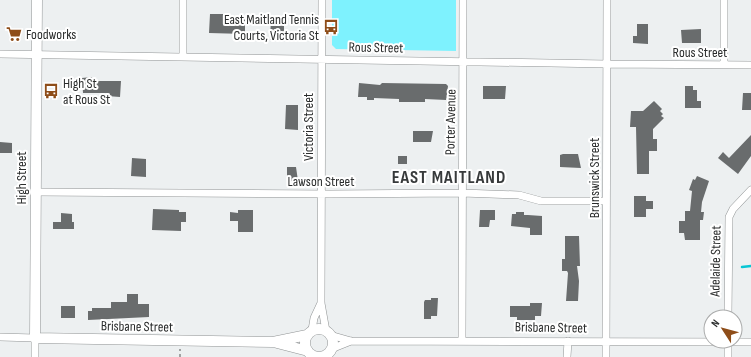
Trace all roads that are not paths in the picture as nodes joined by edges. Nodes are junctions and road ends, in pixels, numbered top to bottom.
1 (37, 0) edge
2 (183, 0) edge
3 (322, 0) edge
4 (462, 0) edge
5 (608, 0) edge
6 (724, 0) edge
7 (0, 54) edge
8 (36, 54) junction
9 (183, 57) junction
10 (322, 59) junction
11 (464, 61) junction
12 (607, 64) junction
13 (724, 65) junction
14 (751, 65) edge
15 (751, 190) edge
16 (35, 192) junction
17 (462, 193) junction
18 (321, 194) junction
19 (606, 201) junction
20 (321, 303) junction
21 (728, 309) edge
22 (310, 333) junction
23 (328, 333) junction
24 (0, 338) edge
25 (35, 338) junction
26 (462, 340) junction
27 (351, 341) junction
28 (568, 341) junction
29 (273, 342) junction
30 (606, 342) junction
31 (703, 342) edge
32 (329, 353) edge
33 (311, 354) edge
34 (35, 357) edge
35 (567, 357) edge
36 (606, 357) edge

1 - 8 main road, High Street
2 - 9 street
3 - 10 street, Victoria Street
4 - 11 street, Porter Avenue
5 - 12 street, Brunswick Street
6 - 13 street
7 - 8 street, Rous Street
8 - 9 street, Rous Street
8 - 16 main road, High Street
9 - 10 street, Rous Street
10 - 11 street, Rous Street
10 - 18 street, Victoria Street
11 - 12 street, Rous Street
11 - 17 street, Porter Avenue
12 - 13 street, Rous Street
12 - 19 street, Brunswick Street
13 - 14 street, Rous Street
15 - 21 street, Adelaide Street
16 - 18 street, Lawson Street
16 - 25 main road, High Street
17 - 18 street, Lawson Street
17 - 19 street, Lawson Street
17 - 26 street, Porter Avenue
18 - 20 street, Victoria Street
19 - 30 street, Brunswick Street
20 - 22 street, Victoria Street
20 - 23 street, Victoria Street
22 - 23 main road
22 - 29 main road, Brisbane Street
22 - 33 main road
23 - 27 street, Brisbane Street
23 - 32 main road
24 - 25 street, Brisbane Street
25 - 29 main road, Brisbane Street
25 - 34 street, High Street
26 - 27 street, Brisbane Street
26 - 28 street, Brisbane Street
27 - 32 street, Brisbane Street
28 - 30 street, Brisbane Street
28 - 35 street
29 - 33 main road, Brisbane Street
30 - 31 street, Brisbane Street
30 - 36 street, Brunswick Street
32 - 33 main road

